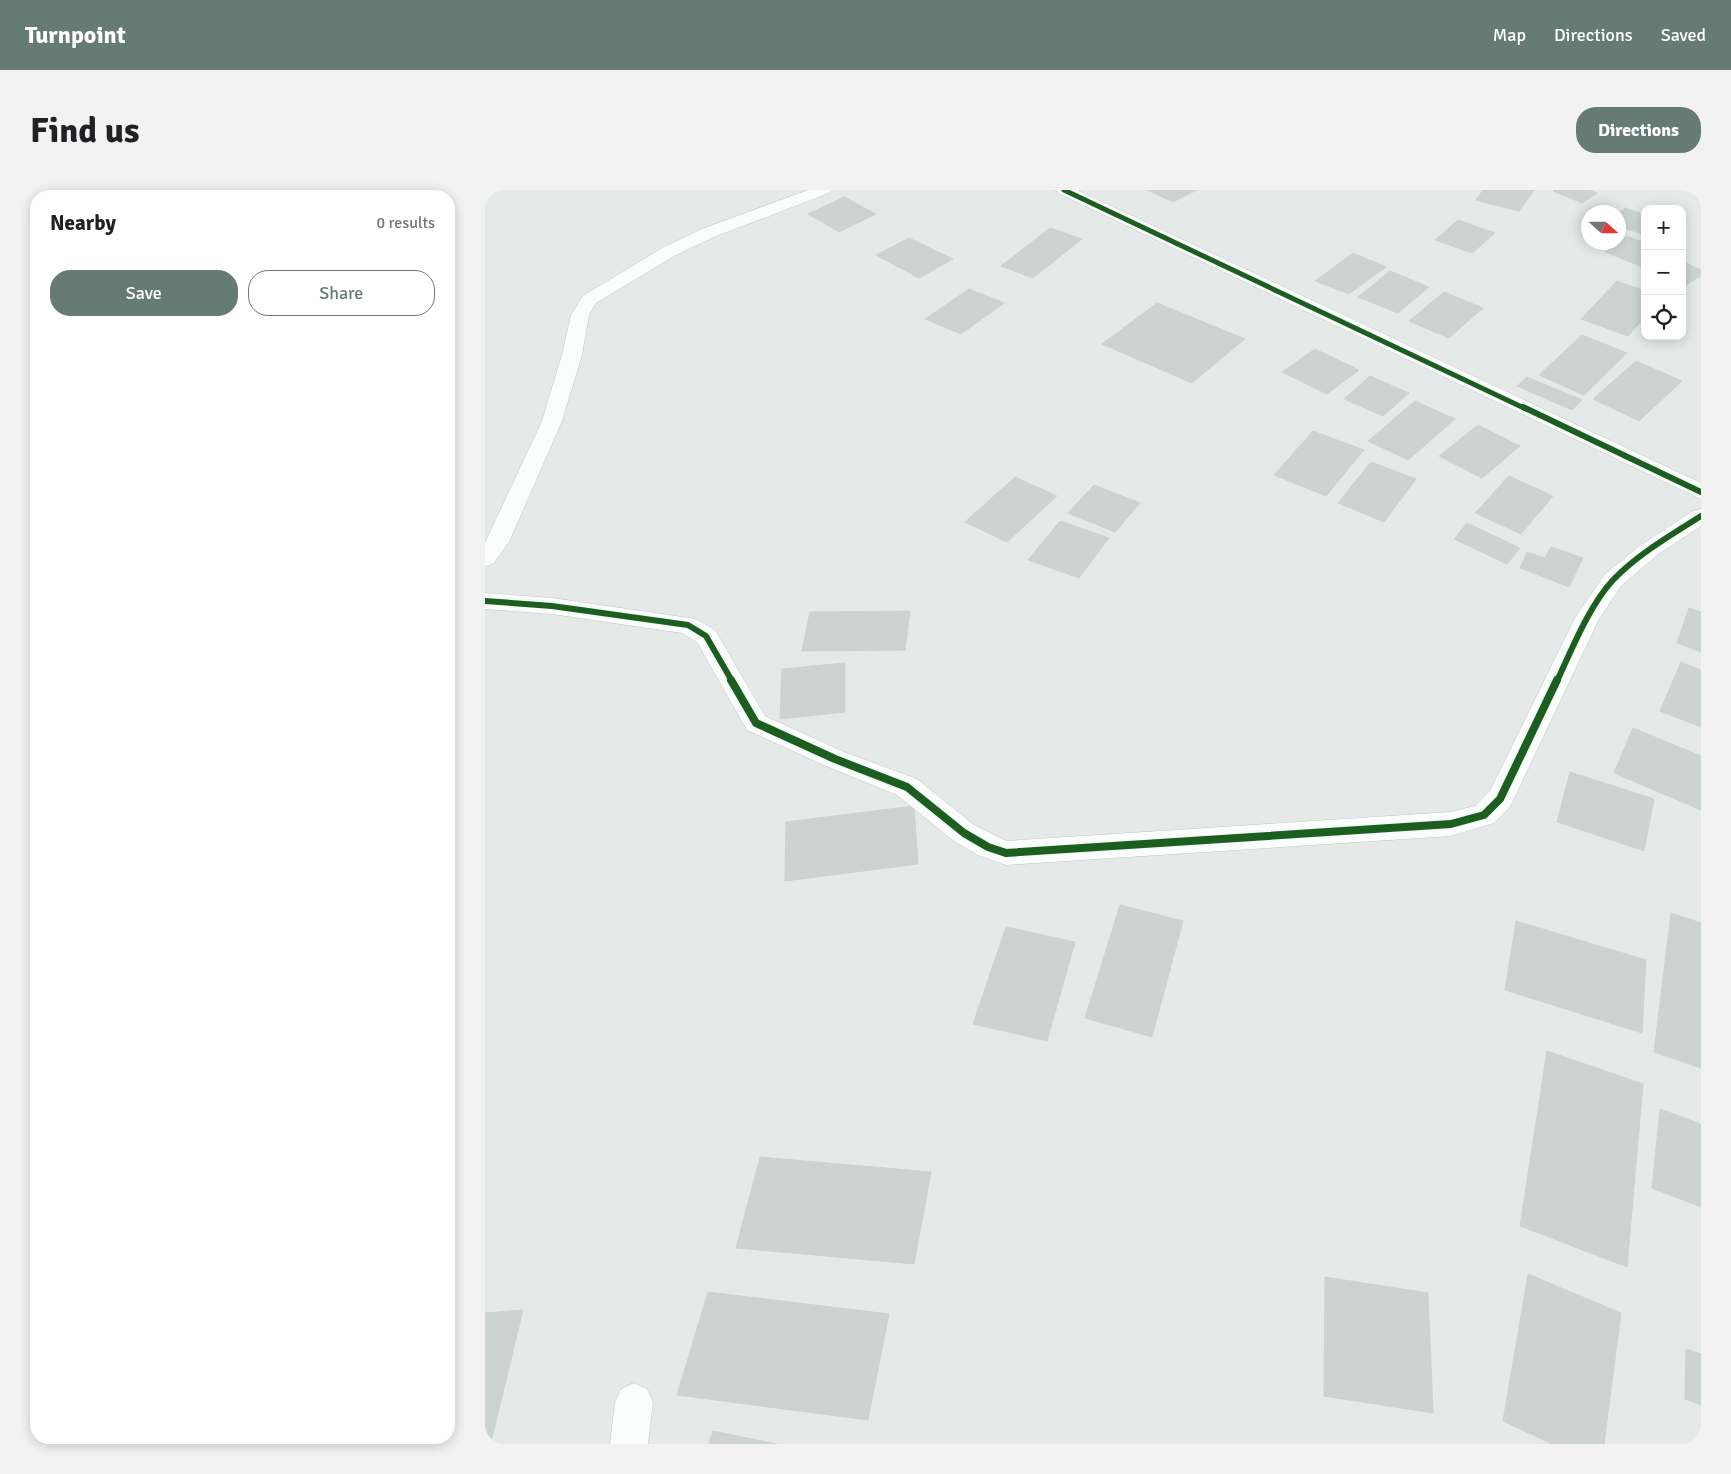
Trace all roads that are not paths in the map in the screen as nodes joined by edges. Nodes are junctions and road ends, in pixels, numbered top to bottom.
1 (823, 190) edge
2 (1064, 190) edge
3 (1701, 492) edge
4 (1701, 516) edge
5 (485, 558) edge
6 (485, 601) edge
7 (635, 1402) dead end
8 (629, 1444) edge

1 - 5 street
2 - 3 street
4 - 6 street
7 - 8 street

